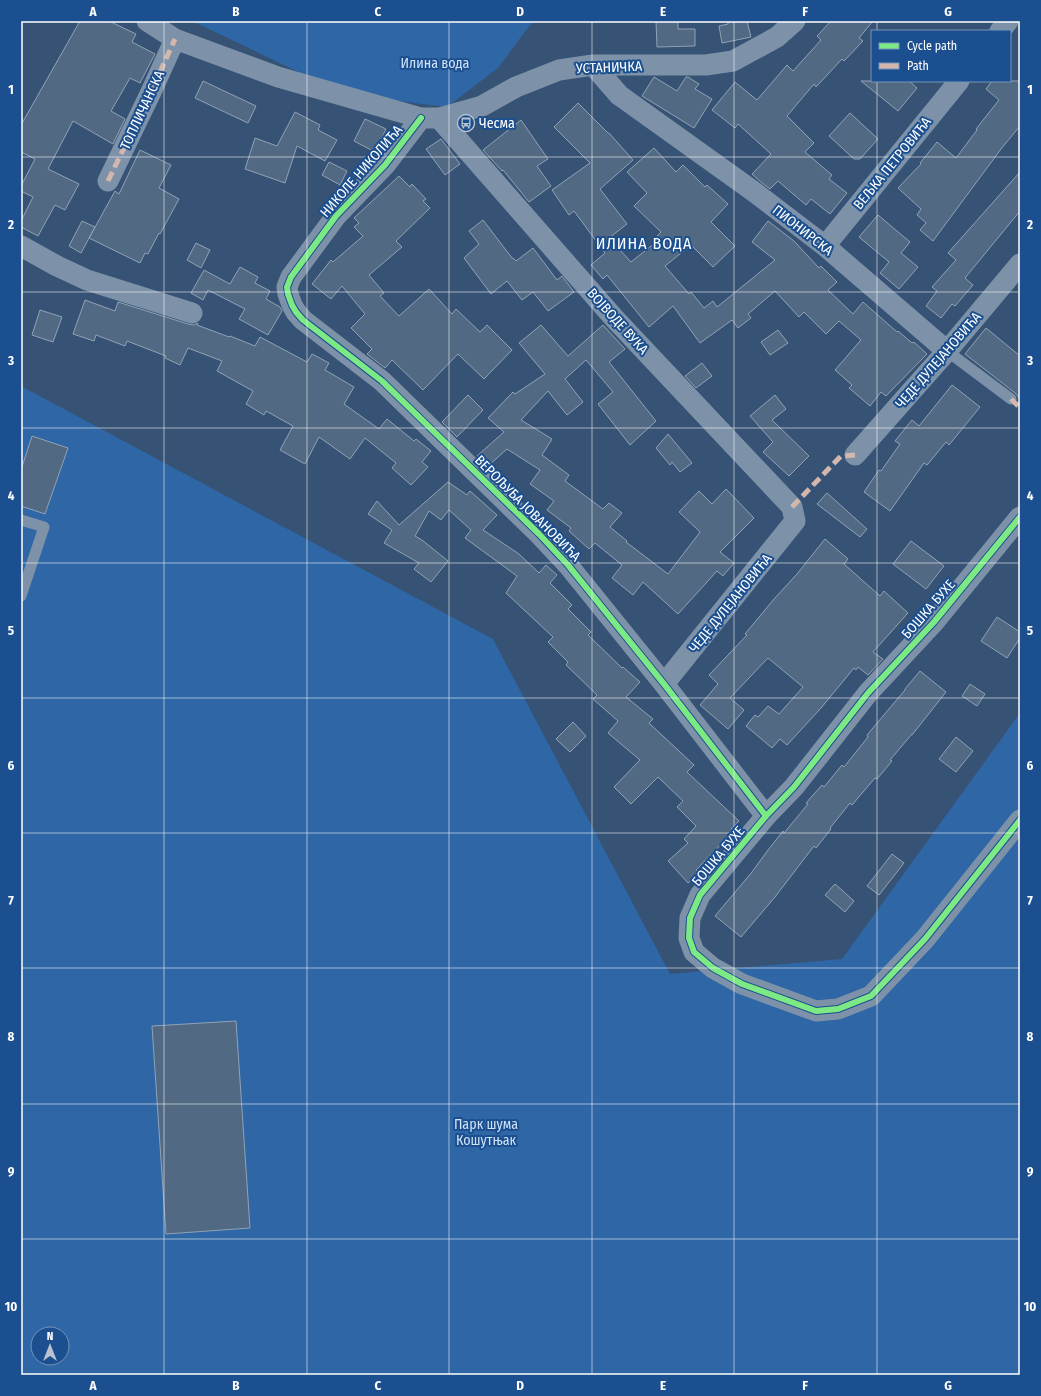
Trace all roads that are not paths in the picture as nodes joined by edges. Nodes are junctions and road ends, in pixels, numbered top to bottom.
1 (147, 21) edge
2 (795, 21) edge
3 (1008, 21) edge
4 (1001, 30) edge
5 (175, 39) junction
6 (593, 64) junction
7 (958, 82) edge
8 (430, 118) junction
9 (108, 180) dead end
10 (21, 246) edge
11 (825, 246) junction
12 (1020, 264) edge
13 (291, 277) joint
14 (192, 313) dead end
15 (947, 351) junction
16 (1011, 399) dead end
17 (855, 455) dead end
18 (1020, 517) edge
19 (21, 520) edge
20 (795, 521) joint
21 (21, 596) edge
22 (664, 684) junction
23 (766, 816) junction
24 (1020, 820) edge

1 - 5 street
2 - 6 street, УСТАНИЧКА
3 - 4 street
5 - 8 street
5 - 9 street, ТОПЛИЧАНСКА
6 - 8 street, УСТАНИЧКА
6 - 11 street, ПИОНИРСКА
7 - 11 street, ВЕЉКА ПЕТРОВИЋА
8 - 13 street, НИКОЛЕ НИКОЛИЋА
8 - 20 street, ВОЈВОДЕ ВУКА
10 - 14 street
11 - 15 street, ПИОНИРСКА
12 - 15 street, ЧЕДЕ ДУЛЕЈАНОВИЋА
13 - 22 street, ВЕРОЉУБА ЈОВАНОВИЋА
15 - 16 lane, ПИОНИРСКА
15 - 17 street, ЧЕДЕ ДУЛЕЈАНОВИЋА
18 - 23 street, БОШКА БУХЕ
19 - 21 lane
20 - 22 street, ЧЕДЕ ДУЛЕЈАНОВИЋА
22 - 23 street, ВЕРОЉУБА ЈОВАНОВИЋА
23 - 24 street, БОШКА БУХЕ

